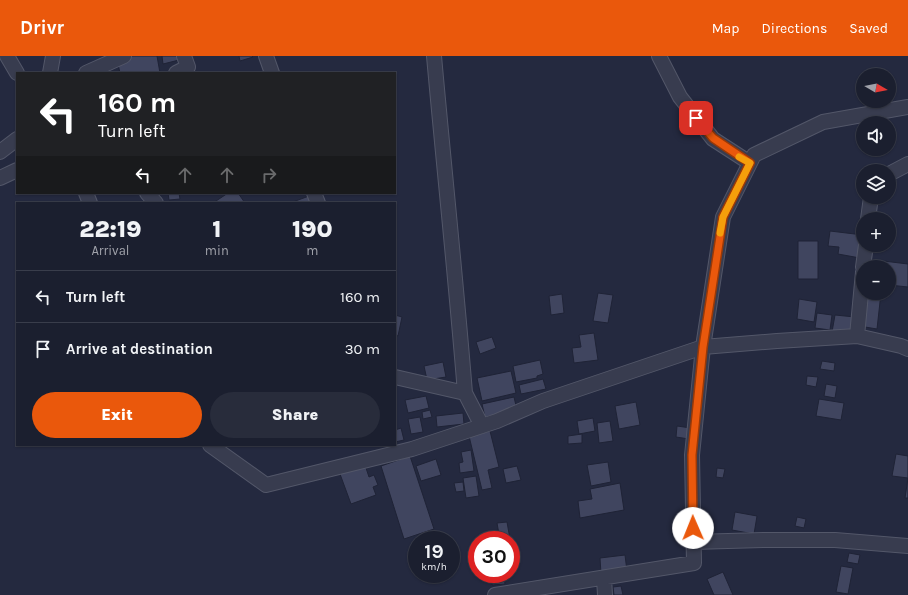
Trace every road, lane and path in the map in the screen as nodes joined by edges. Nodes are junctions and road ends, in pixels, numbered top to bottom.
1 (7, 56) edge
2 (53, 56) edge
3 (124, 56) edge
4 (184, 56) edge
5 (266, 56) edge
6 (434, 56) edge
7 (659, 56) edge
8 (16, 72) edge
9 (50, 72) edge
10 (88, 72) edge
11 (178, 72) edge
12 (272, 72) edge
13 (908, 107) edge
14 (16, 140) edge
15 (0, 152) edge
16 (750, 163) junction
17 (908, 164) edge
18 (16, 170) edge
19 (896, 170) edge
20 (0, 178) edge
21 (148, 194) edge
22 (155, 202) edge
23 (860, 300) edge
24 (857, 336) junction
25 (703, 347) junction
26 (908, 349) edge
27 (396, 377) edge
28 (465, 393) junction
29 (482, 426) junction
30 (211, 446) edge
31 (693, 542) junction
32 (908, 546) edge
33 (604, 578) junction
34 (496, 595) edge
35 (605, 595) edge

1 - 8 street
2 - 9 street
3 - 10 street
4 - 11 street
5 - 12 street
6 - 28 street
7 - 16 street
13 - 16 street
14 - 15 street
16 - 25 street
17 - 19 street
18 - 20 street
21 - 22 street
23 - 24 street
24 - 25 street
24 - 26 street
25 - 29 street
25 - 31 street
27 - 28 street
28 - 29 street
29 - 30 street
31 - 32 street
31 - 33 street
33 - 34 street
33 - 35 street

